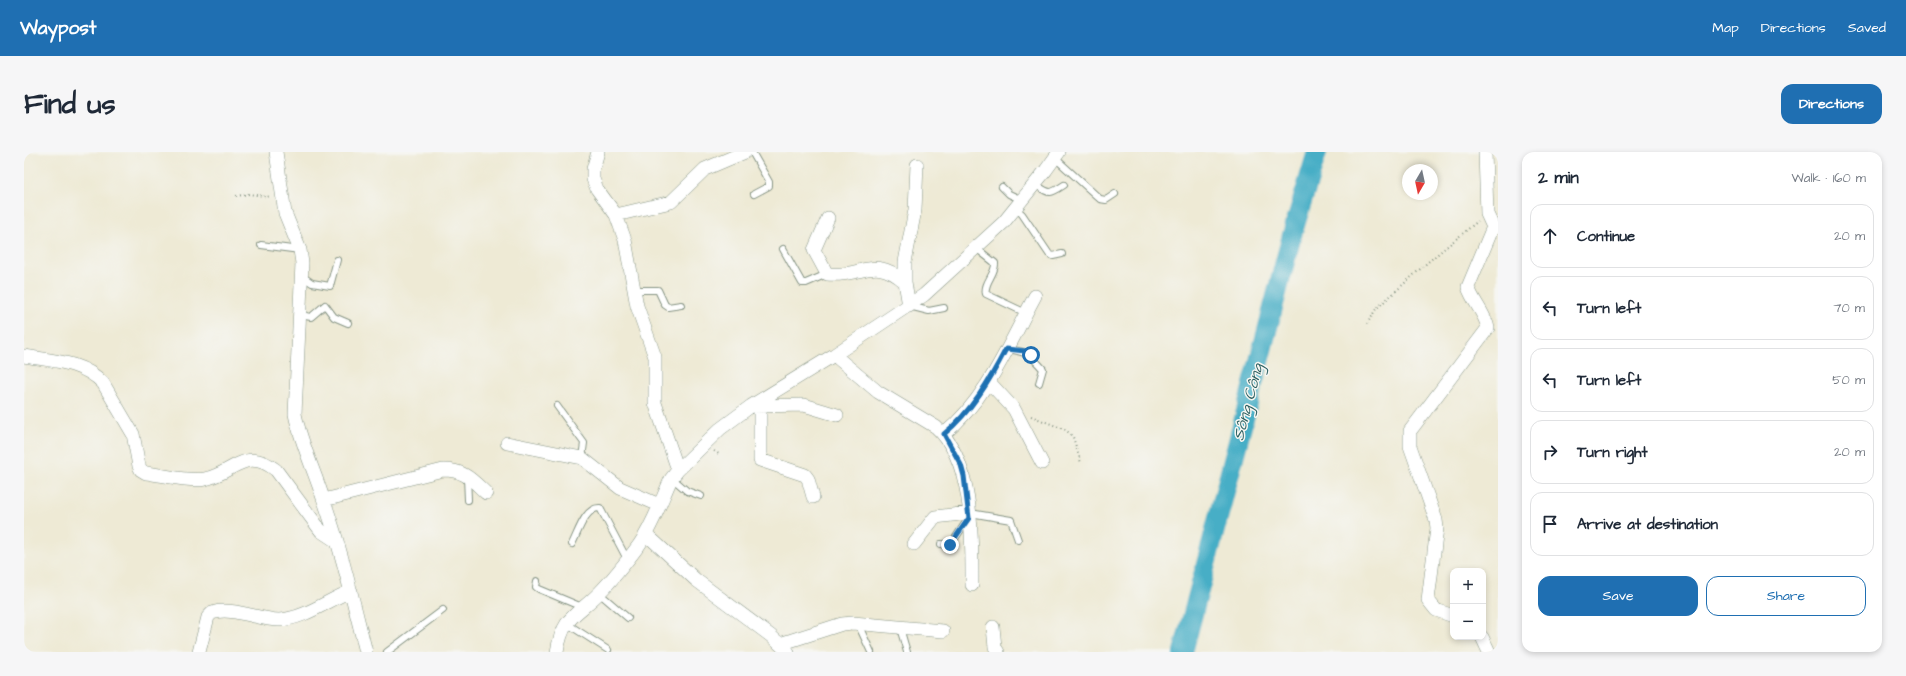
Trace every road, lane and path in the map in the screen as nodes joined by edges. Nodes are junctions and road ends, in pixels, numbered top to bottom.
1 (276, 152) edge
2 (598, 152) edge
3 (745, 152) edge
4 (752, 152) edge
5 (1485, 152) edge
6 (1057, 155) edge
7 (917, 165) dead end
8 (1035, 184) junction
9 (1064, 185) dead end
10 (1002, 187) dead end
11 (754, 194) dead end
12 (1115, 194) dead end
13 (236, 196) dead end
14 (282, 199) junction
15 (1019, 204) junction
16 (1487, 214) junction
17 (616, 215) junction
18 (828, 218) dead end
19 (261, 245) dead end
20 (976, 248) junction
21 (783, 249) dead end
22 (300, 250) junction
23 (1062, 254) dead end
24 (338, 260) dead end
25 (827, 274) junction
26 (302, 276) junction
27 (905, 282) junction
28 (634, 290) junction
29 (1035, 296) dead end
30 (682, 305) dead end
31 (909, 306) junction
32 (944, 308) dead end
33 (1026, 313) junction
34 (300, 315) junction
35 (348, 323) dead end
36 (1367, 324) dead end
37 (1006, 349) junction
38 (834, 355) junction
39 (24, 356) edge
40 (989, 382) junction
41 (1039, 383) dead end
42 (557, 406) dead end
43 (755, 406) junction
44 (1014, 409) junction
45 (837, 415) dead end
46 (944, 434) junction
47 (506, 443) dead end
48 (582, 458) junction
49 (1042, 463) dead end
50 (1081, 463) dead end
51 (675, 474) junction
52 (467, 475) junction
53 (486, 494) dead end
54 (701, 496) dead end
55 (813, 497) dead end
56 (324, 500) junction
57 (468, 500) dead end
58 (659, 505) junction
59 (969, 515) junction
60 (646, 534) junction
61 (1018, 540) dead end
62 (336, 541) junction
63 (572, 544) dead end
64 (914, 544) dead end
65 (942, 544) dead end
66 (627, 559) junction
67 (537, 581) dead end
68 (972, 584) dead end
69 (351, 591) junction
70 (599, 593) junction
71 (582, 607) junction
72 (443, 610) dead end
73 (1450, 615) edge
74 (628, 618) dead end
75 (566, 623) junction
76 (858, 623) junction
77 (900, 627) junction
78 (993, 627) dead end
79 (943, 631) dead end
80 (1483, 640) edge
81 (784, 648) edge
82 (608, 650) dead end
83 (199, 652) edge
84 (366, 652) edge
85 (387, 652) edge
86 (557, 652) edge
87 (871, 652) edge
88 (908, 652) edge
89 (998, 652) edge
90 (1488, 652) edge

1 - 14 street
2 - 17 street
3 - 17 street
4 - 11 lane
5 - 16 street
6 - 8 street
6 - 12 lane
7 - 27 street
8 - 9 lane
8 - 15 street
10 - 15 lane
13 - 14 path
14 - 22 street
15 - 20 street
15 - 23 lane
16 - 36 path
16 - 73 street
17 - 28 street
18 - 25 street
19 - 22 lane
20 - 31 street
20 - 33 lane
21 - 25 lane
22 - 26 street
24 - 26 lane
25 - 27 street
26 - 34 street
27 - 31 street
28 - 30 lane
28 - 51 street
29 - 33 street
31 - 32 lane
31 - 38 street
33 - 37 street
34 - 35 lane
34 - 56 street
37 - 40 street
37 - 41 lane
38 - 43 street
38 - 46 street
39 - 62 street
40 - 44 street
40 - 46 street
42 - 48 lane
43 - 45 street
43 - 51 street
43 - 55 street
44 - 49 street
44 - 50 path
46 - 59 street
47 - 48 street
48 - 58 street
51 - 54 lane
51 - 58 street
52 - 53 street
52 - 56 street
52 - 57 lane
56 - 62 street
58 - 60 street
59 - 61 lane
59 - 64 street
59 - 65 lane
59 - 68 street
60 - 66 street
60 - 81 street
62 - 69 street
63 - 66 lane
66 - 70 street
67 - 71 lane
69 - 83 street
69 - 84 street
70 - 71 street
70 - 74 lane
71 - 75 street
72 - 85 lane
75 - 82 lane
75 - 86 street
76 - 77 street
76 - 81 street
76 - 87 lane
77 - 79 street
77 - 88 lane
78 - 89 street
80 - 90 street

